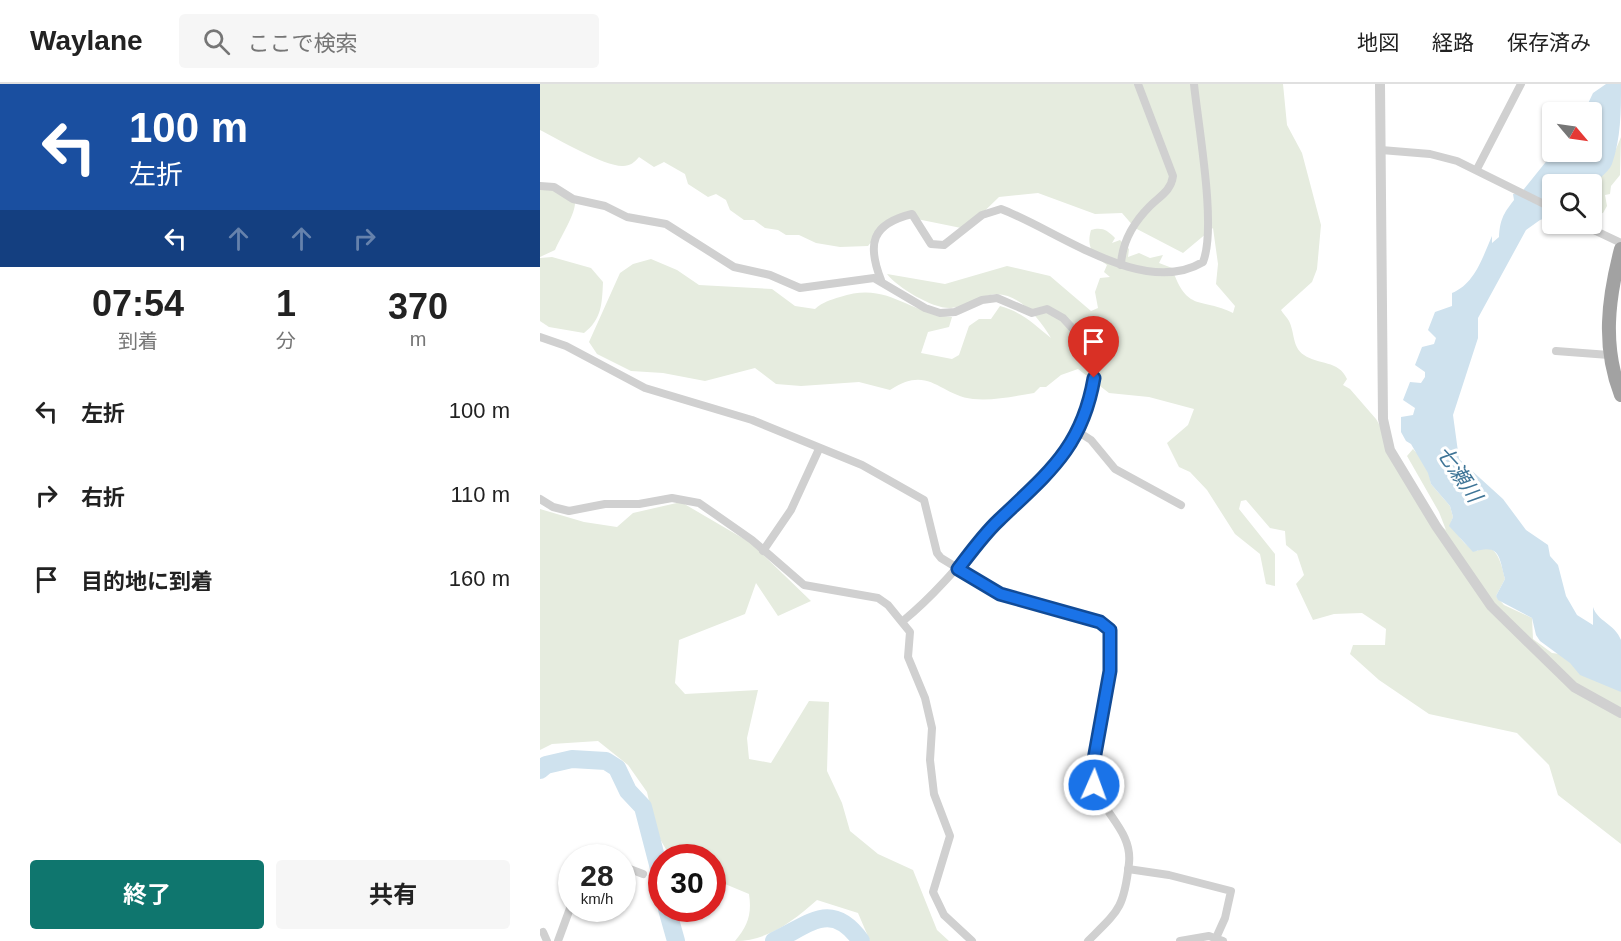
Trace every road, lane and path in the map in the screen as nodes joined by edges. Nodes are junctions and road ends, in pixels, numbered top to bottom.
1 (1138, 84) edge
2 (1194, 84) edge
3 (1380, 84) edge
4 (1521, 84) edge
5 (1381, 150) junction
6 (1481, 171) junction
7 (540, 186) edge
8 (1542, 203) edge
9 (1602, 234) edge
10 (1621, 243) edge
11 (1621, 249) edge
12 (1121, 265) junction
13 (881, 280) junction
14 (540, 337) edge
15 (1556, 351) dead end
16 (1609, 355) junction
17 (1621, 395) edge
18 (1077, 431) junction
19 (819, 448) junction
20 (540, 498) edge
21 (1182, 505) dead end
22 (763, 551) junction
23 (958, 569) junction
24 (903, 621) junction
25 (1621, 713) edge
26 (1128, 869) junction
27 (636, 871) edge
28 (643, 874) dead end
29 (565, 922) edge
30 (543, 932) dead end
31 (1219, 939) edge
32 (547, 941) edge
33 (558, 941) edge
34 (972, 941) edge
35 (1088, 941) edge
36 (1180, 941) edge

1 - 12 street
2 - 12 street
3 - 5 street
4 - 6 street
5 - 6 street
5 - 25 street
6 - 8 street
7 - 13 street
9 - 10 street
11 - 16 highway
12 - 13 street
13 - 18 street
14 - 19 street
15 - 16 street
16 - 17 highway
18 - 21 street
18 - 23 street
19 - 22 street
19 - 23 street
20 - 22 street
22 - 24 street
23 - 24 street
23 - 26 street
24 - 34 street
26 - 31 street
26 - 35 street
27 - 28 street
29 - 33 street
30 - 32 street
31 - 36 street

